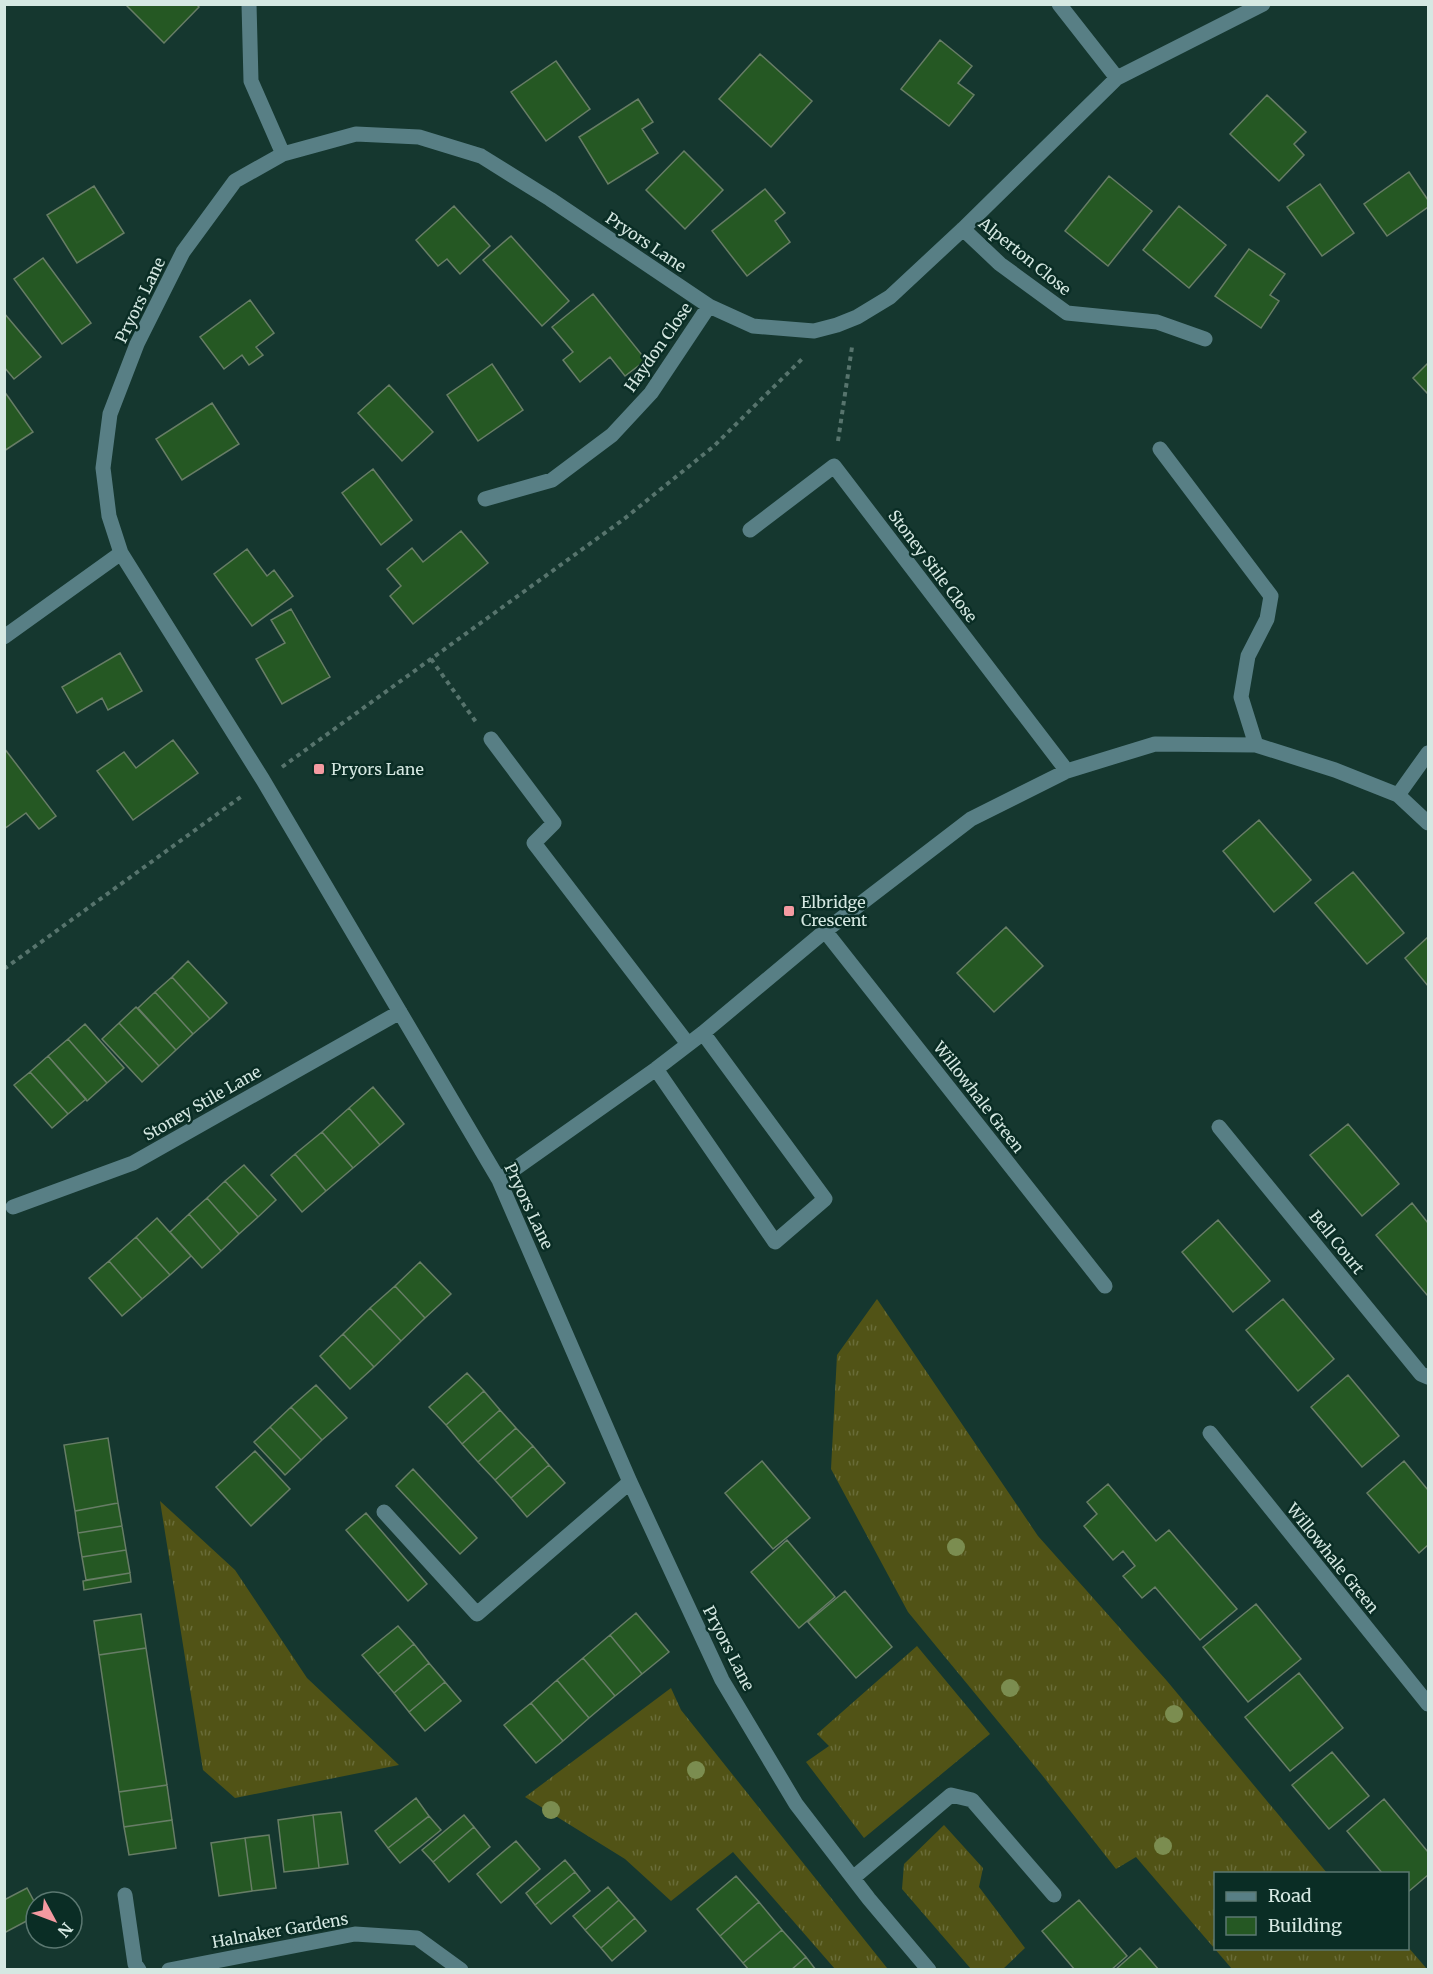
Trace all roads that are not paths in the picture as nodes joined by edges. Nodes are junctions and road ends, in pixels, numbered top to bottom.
1 (249, 4) edge
2 (1059, 4) edge
3 (1263, 4) edge
4 (1117, 78) junction
5 (283, 154) junction
6 (963, 230) junction
7 (709, 306) junction
8 (1205, 339) dead end
9 (1160, 449) dead end
10 (485, 499) dead end
11 (750, 530) dead end
12 (121, 553) junction
13 (4, 637) edge
14 (491, 740) road end
15 (1256, 745) junction
16 (1428, 753) edge
17 (1067, 771) junction
18 (1398, 795) junction
19 (1428, 823) edge
20 (825, 931) junction
21 (400, 1012) junction
22 (703, 1033) junction
23 (688, 1044) junction
24 (656, 1069) junction
25 (1220, 1127) dead end
26 (499, 1180) junction
27 (13, 1207) dead end
28 (1105, 1286) dead end
29 (1428, 1377) edge
30 (1210, 1433) dead end
31 (630, 1482) junction
32 (384, 1512) dead end
33 (1428, 1704) edge
34 (853, 1878) junction
35 (125, 1894) dead end
36 (1054, 1895) dead end
37 (139, 1970) edge
38 (169, 1970) edge
39 (461, 1970) edge
40 (929, 1970) edge

1 - 5 street
2 - 4 street
3 - 4 street, Pryors Lane
4 - 6 street, Pryors Lane
5 - 7 street, Pryors Lane
5 - 12 street, Pryors Lane
6 - 7 street, Pryors Lane
6 - 8 street, Alperton Close
7 - 10 street, Haydon Close
9 - 15 street
11 - 17 street, Stoney Stile Close
12 - 13 street
12 - 21 street, Pryors Lane
14 - 23 street
15 - 17 street
15 - 18 street
16 - 18 street
17 - 20 street
18 - 19 street
20 - 22 street
20 - 28 street, Willowhale Green
21 - 26 street, Pryors Lane
21 - 27 street, Stoney Stile Lane
22 - 23 street
22 - 24 street
23 - 24 street
24 - 26 street
25 - 29 street, Bell Court
26 - 31 street, Pryors Lane
30 - 33 street, Willowhale Green
31 - 32 street
31 - 34 street, Pryors Lane
34 - 36 street
34 - 40 street, Pryors Lane
35 - 37 street
38 - 39 street, Halnaker Gardens

